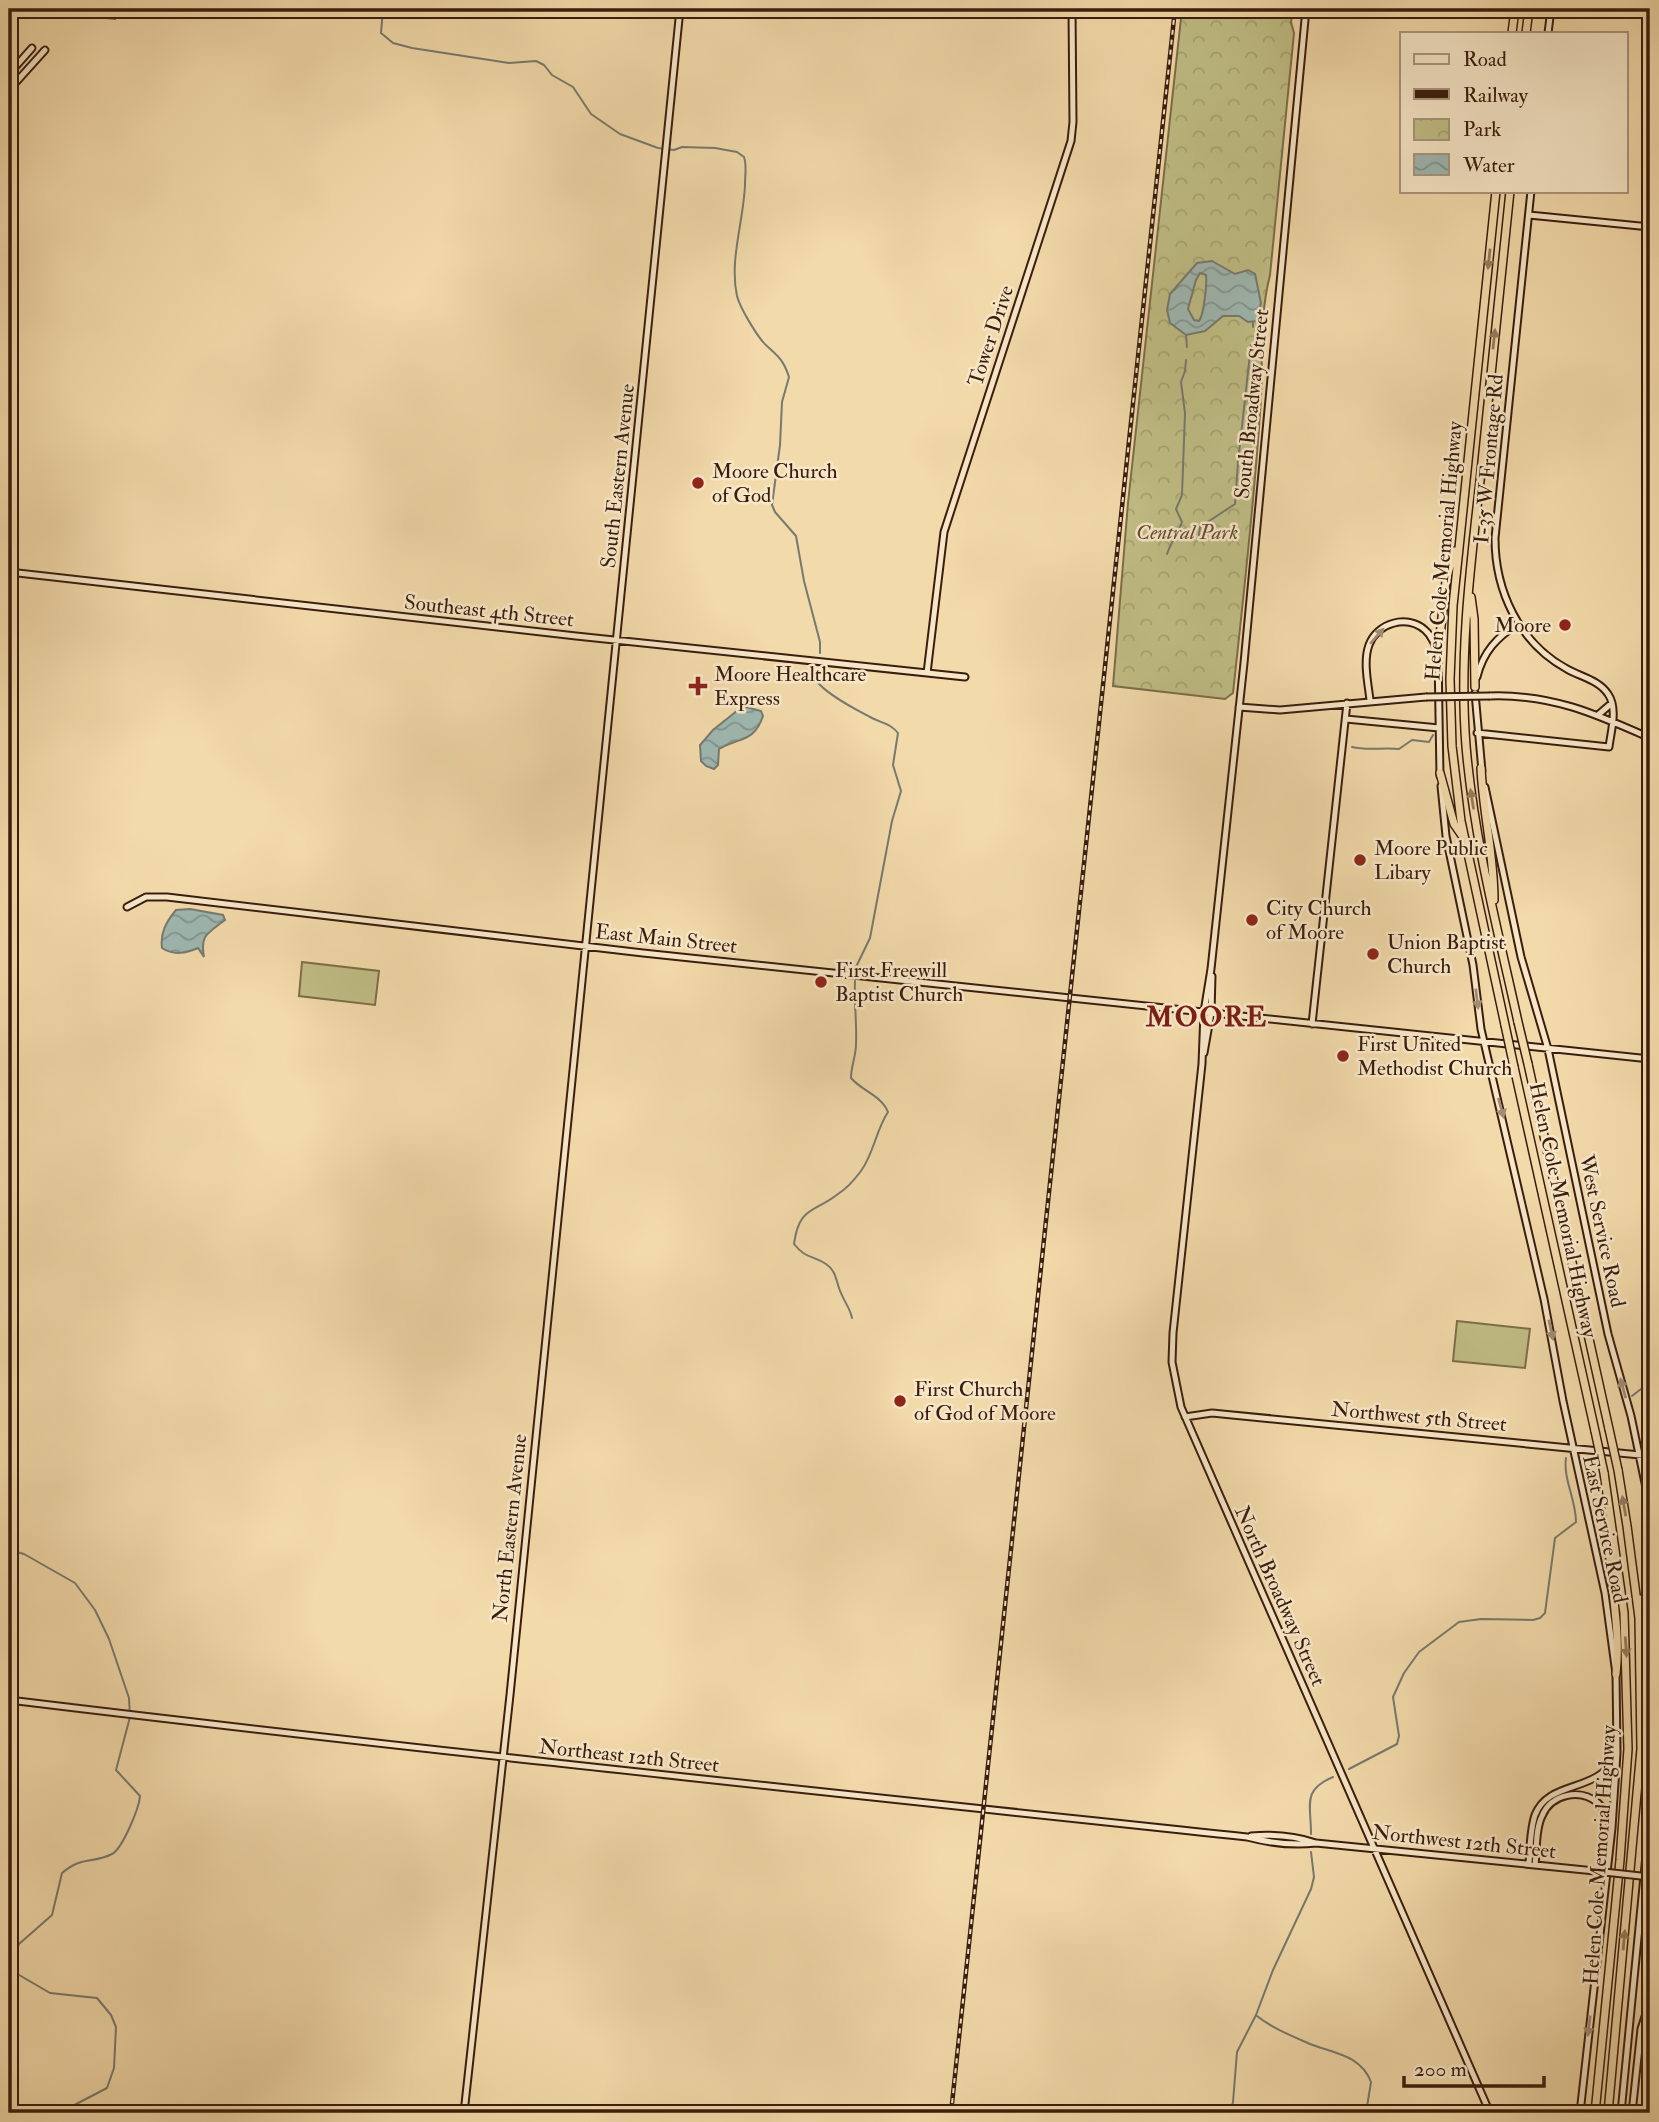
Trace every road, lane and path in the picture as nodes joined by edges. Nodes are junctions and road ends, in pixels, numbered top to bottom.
1 (680, 9) edge
2 (1072, 9) edge
3 (1306, 9) edge
4 (1515, 9) edge
5 (1529, 9) edge
6 (1550, 9) edge
7 (1512, 32) edge
8 (1526, 32) edge
9 (1548, 32) edge
10 (32, 48) dead end
11 (45, 50) dead end
12 (9, 74) edge
13 (9, 90) edge
14 (1496, 192) edge
15 (1510, 192) edge
16 (1531, 192) edge
17 (1529, 215) junction
18 (1650, 227) edge
19 (1460, 530) junction
20 (9, 572) edge
21 (1469, 583) junction
22 (1518, 624) junction
23 (617, 641) junction
24 (1438, 654) junction
25 (927, 673) junction
26 (965, 677) dead end
27 (1475, 687) junction
28 (1370, 700) junction
29 (1347, 703) junction
30 (1612, 703) junction
31 (1239, 707) junction
32 (1598, 715) junction
33 (1346, 719) junction
34 (1612, 721) junction
35 (1439, 729) junction
36 (1477, 733) junction
37 (1650, 738) edge
38 (1481, 768) junction
39 (1440, 773) junction
40 (1464, 839) junction
41 (127, 907) dead end
42 (1494, 914) junction
43 (586, 947) junction
44 (1207, 1012) junction
45 (1312, 1024) junction
46 (1484, 1042) junction
47 (1548, 1049) junction
48 (1650, 1059) edge
49 (1185, 1417) junction
50 (1572, 1447) junction
51 (1639, 1455) junction
52 (1650, 1456) edge
53 (1610, 1506) junction
54 (1650, 1507) edge
55 (1636, 1592) junction
56 (1650, 1639) edge
57 (1616, 1674) junction
58 (9, 1700) edge
59 (1617, 1753) junction
60 (503, 1759) junction
61 (1650, 1814) edge
62 (1612, 1828) junction
63 (1649, 1830) edge
64 (1278, 1836) junction
65 (1248, 1837) junction
66 (1279, 1843) junction
67 (1316, 1843) junction
68 (1374, 1848) junction
69 (1532, 1865) junction
70 (1650, 1877) edge
71 (1650, 2001) edge
72 (464, 2113) edge
73 (1490, 2113) edge
74 (1580, 2113) edge
75 (1595, 2113) edge
76 (1608, 2113) edge
77 (1621, 2113) edge
78 (1632, 2113) edge

1 - 23 main road, South Eastern Avenue
2 - 25 main road, Tower Drive
3 - 31 main road, South Broadway Street
4 - 7 highway
5 - 8 highway
6 - 9 main road
10 - 12 main road
11 - 13 main road
14 -> 19 highway, Helen Cole Memorial Highway
21 -> 15 highway, Helen Cole Memorial Highway
16 - 17 main road, I-35 W Frontage Rd
17 - 18 main road
17 - 22 main road, I-35 W Frontage Rd
19 - 24 highway
19 - 40 highway, Helen Cole Memorial Highway
20 - 23 main road, Southeast 4th Street
21 - 27 highway
42 -> 21 highway, Helen Cole Memorial Highway
22 - 27 main road
22 - 30 main road, I-35 W Frontage Rd
23 - 25 main road, Southeast 4th Street
23 - 43 main road, South Eastern Avenue
28 -> 24 main road
24 - 35 main road, East Service Road
25 - 26 main road, Southeast 4th Street
27 - 36 main road, West Service Road
28 - 29 main road
28 - 32 main road, bridge
29 - 31 main road
29 - 33 main road
30 - 32 main road
30 - 34 main road
31 - 44 main road, South Broadway Street
32 - 34 main road
33 - 35 main road
33 - 45 main road
34 - 36 main road
34 - 37 main road
35 - 39 main road, East Service Road
36 - 38 main road, West Service Road
38 - 42 highway
38 - 47 main road, West Service Road
39 - 40 highway
39 -> 46 main road, East Service Road
40 - 53 highway, Helen Cole Memorial Highway, bridge
41 - 43 main road, East Main Street
55 -> 42 highway, Helen Cole Memorial Highway, bridge
43 - 44 main road, East Main Street
43 - 60 main road, North Eastern Avenue
44 - 45 main road, East Main Street
44 - 49 main road, North Broadway Street
45 - 46 main road, East Main Street
46 - 47 main road, East Main Street
46 -> 50 main road, East Service Road
47 - 48 main road, East Main Street
51 -> 47 main road, West Service Road
49 - 50 main road, Northwest 5th Street
49 - 68 main road, North Broadway Street
50 - 51 main road, Northwest 5th Street
50 - 57 main road, East Service Road
51 - 52 main road, Northwest 5th Street
51 - 54 main road, West Service Road
53 - 57 highway
53 -> 75 highway, Helen Cole Memorial Highway
55 - 56 highway
76 -> 55 highway, Helen Cole Memorial Highway
57 - 59 main road, East Service Road
58 - 60 main road, Northeast 12th Street
59 - 62 main road, East Service Road
59 - 69 main road
60 - 65 main road, Northeast 12th Street
60 - 72 main road, North Eastern Avenue
61 - 63 main road
62 - 69 main road
62 -> 74 main road, East Service Road
63 - 77 main road
64 - 65 main road, Northeast 12th Street
64 - 66 main road
64 - 67 main road, Northeast 12th Street
65 - 66 main road, Northeast 12th Street
66 - 67 main road, Northeast 12th Street
67 - 68 main road, Northwest 12th Street
68 - 69 main road, Northwest 12th Street
68 - 73 main road, North Broadway Street
69 - 70 main road, Northwest 12th Street, bridge
71 - 78 main road

